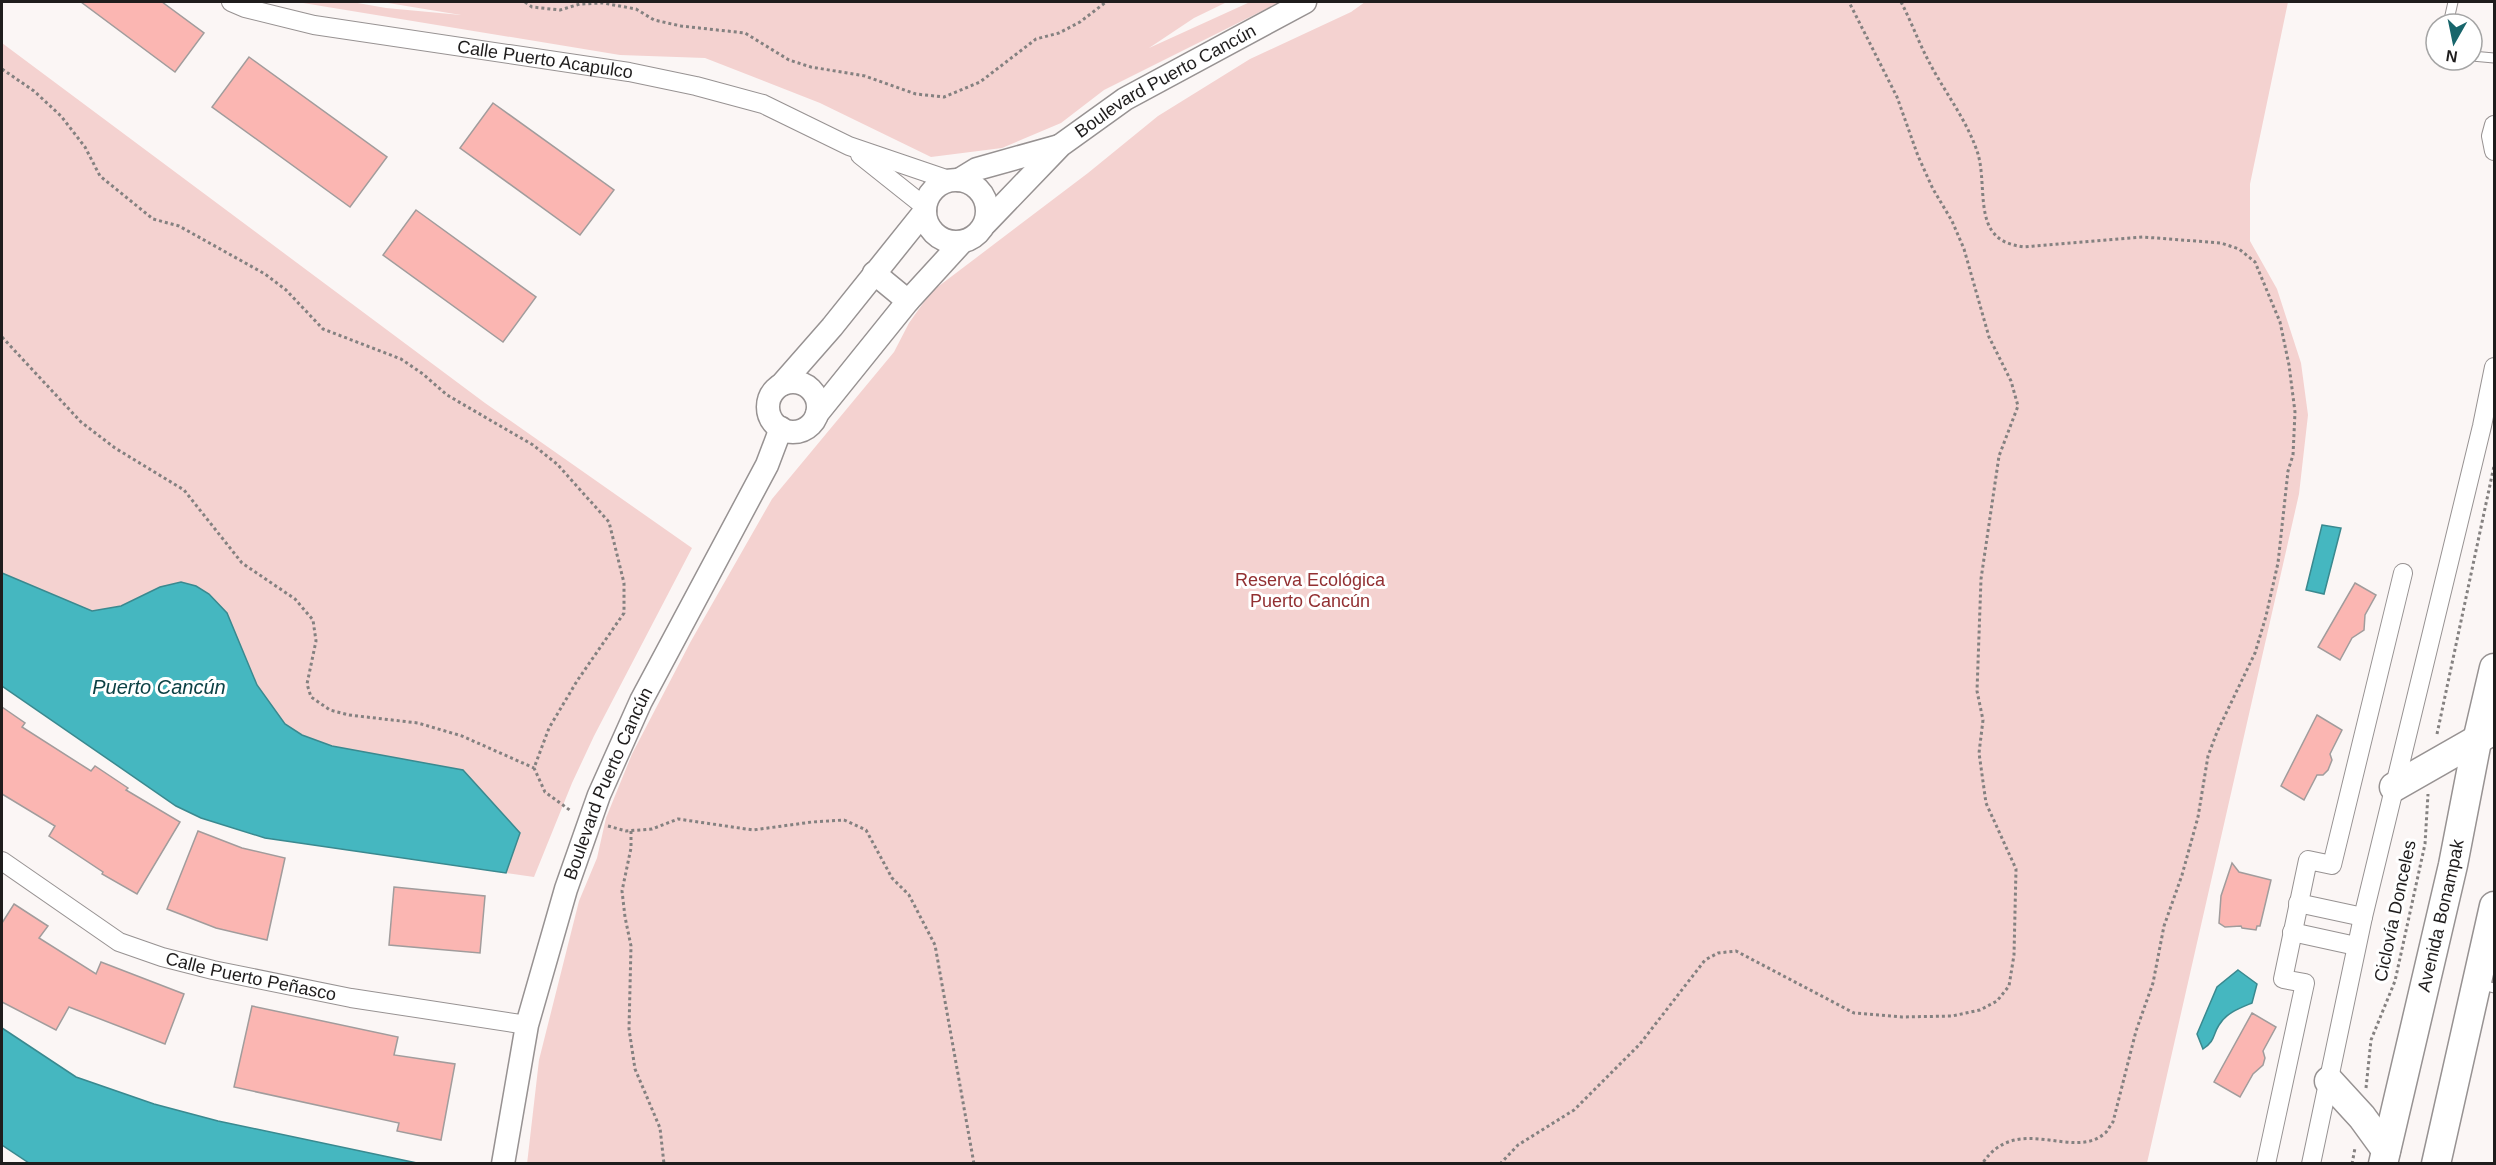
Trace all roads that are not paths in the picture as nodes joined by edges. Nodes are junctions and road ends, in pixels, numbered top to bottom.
1 (231, 2) edge
2 (1305, 2) edge
3 (2494, 126) edge
4 (1061, 145) junction
5 (849, 146) junction
6 (2494, 151) edge
7 (954, 180) junction
8 (925, 209) junction
9 (986, 223) junction
10 (962, 242) junction
11 (874, 273) junction
12 (908, 301) junction
13 (2494, 367) edge
14 (782, 384) junction
15 (817, 414) junction
16 (780, 428) junction
17 (2403, 573) dead end
18 (2494, 668) edge
19 (2486, 736) edge
20 (2394, 787) junction
21 (2, 861) edge
22 (2298, 903) junction
23 (2494, 906) edge
24 (2363, 917) junction
25 (2292, 932) junction
26 (2356, 946) junction
27 (2486, 985) edge
28 (527, 1025) junction
29 (2329, 1081) junction
30 (2385, 1157) edge
31 (503, 1164) edge
32 (2266, 1164) edge
33 (2311, 1164) edge
34 (2436, 1164) edge

1 - 5 street, Calle Puerto Acapulco
2 - 4 street, Boulevard Puerto Cancún
3 - 6 street
4 - 7 street, Boulevard Puerto Cancún
4 - 9 street, Boulevard Puerto Cancún
5 - 7 street, Calle Puerto Acapulco
5 - 8 street, Calle Puerto Acapulco
7 - 8 street
7 - 9 street
8 - 10 street
8 - 11 street
9 - 10 street
10 - 12 street
11 - 12 street
11 - 14 street
12 - 15 street
13 - 20 street
14 - 15 street
14 - 16 street
15 - 16 street
16 - 28 street, Boulevard Puerto Cancún
17 - 22 street
18 - 19 main road, Avenida Bonampak
19 - 20 main road
19 - 30 main road, Avenida Bonampak
20 - 24 street
21 - 28 street, Calle Puerto Peñasco
22 - 24 street
22 - 25 street
23 - 27 main road
24 - 26 street
25 - 26 street
25 - 32 street
26 - 29 street
27 - 34 main road
28 - 31 street, Boulevard Puerto Cancún
29 - 30 main road
29 - 33 street

